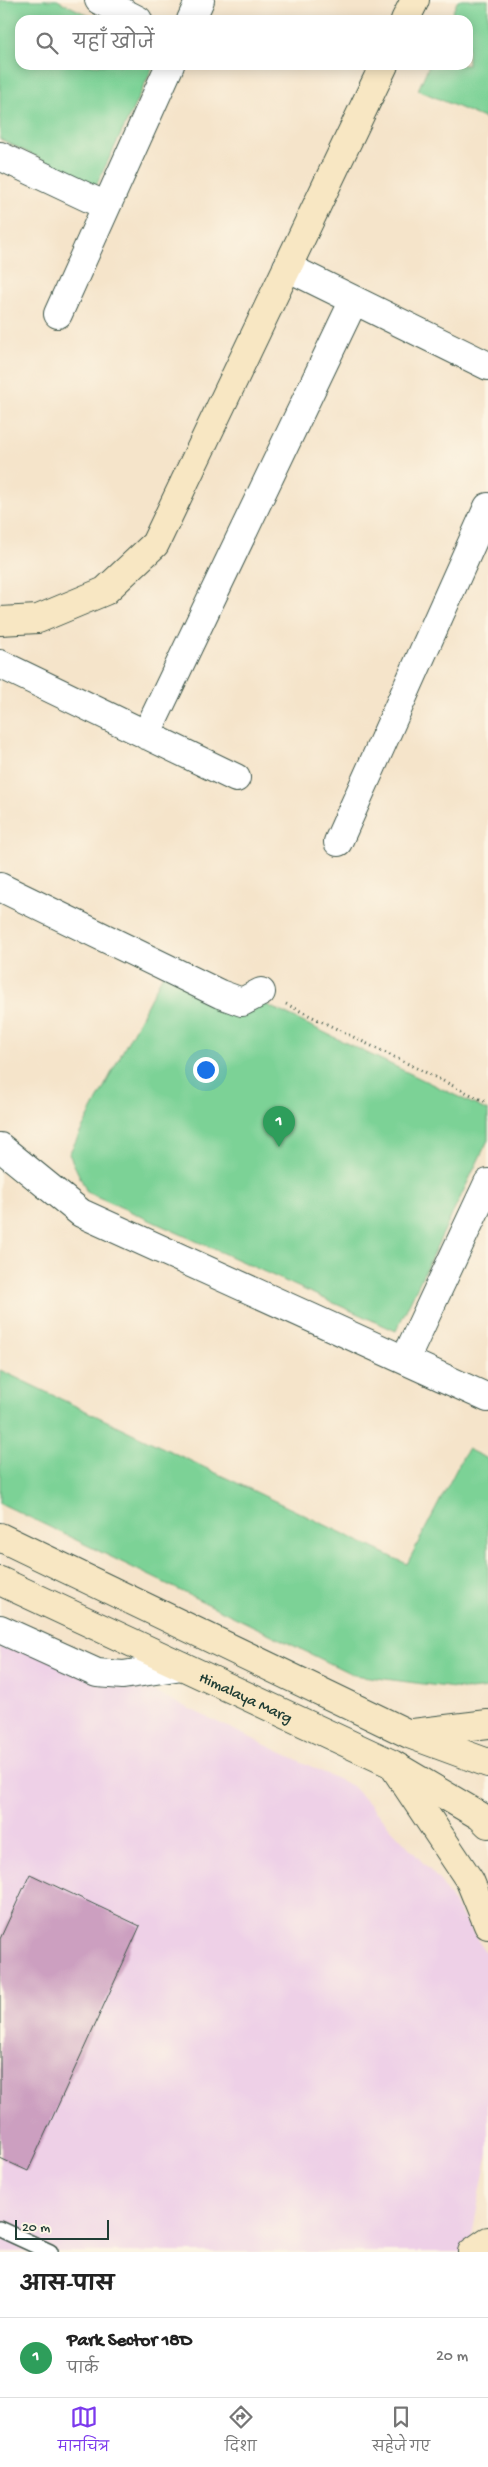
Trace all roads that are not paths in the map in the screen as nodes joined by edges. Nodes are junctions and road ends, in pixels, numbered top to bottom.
1 (99, 0) edge
2 (200, 0) edge
3 (415, 0) edge
4 (128, 15) edge
5 (193, 15) edge
6 (408, 15) edge
7 (168, 70) edge
8 (382, 70) edge
9 (0, 156) edge
10 (106, 206) junction
11 (287, 267) junction
12 (354, 300) junction
13 (58, 314) dead end
14 (488, 366) edge
15 (488, 507) edge
16 (0, 622) edge
17 (0, 664) edge
18 (146, 735) junction
19 (236, 778) dead end
20 (338, 842) dead end
21 (0, 887) edge
22 (261, 992) road end
23 (0, 1147) edge
24 (488, 1183) edge
25 (406, 1360) junction
26 (488, 1398) edge
27 (0, 1537) edge
28 (0, 1581) edge
29 (0, 1629) edge
30 (182, 1666) junction
31 (488, 1724) edge
32 (409, 1734) junction
33 (488, 1763) edge
34 (392, 1764) junction
35 (488, 1824) edge
36 (488, 1925) edge
37 (0, 2229) edge
38 (488, 2241) edge
39 (50, 2252) edge
40 (472, 2252) edge

1 - 4 street
2 - 5 street
3 - 6 main road
7 - 10 street
8 - 11 main road
9 - 10 street
10 - 13 street
11 - 12 street
11 - 16 main road
12 - 14 street
12 - 18 street
15 - 20 street
17 - 18 street
18 - 19 street
21 - 22 street
23 - 25 street
24 - 25 street
25 - 26 street
27 - 32 main road
28 - 30 main road, Himalaya Marg
29 - 30 street
30 - 34 main road, Himalaya Marg
31 - 32 main road
32 - 33 main road
34 - 35 main road, Himalaya Marg
34 - 36 main road
37 - 39 lane
38 - 40 main road

